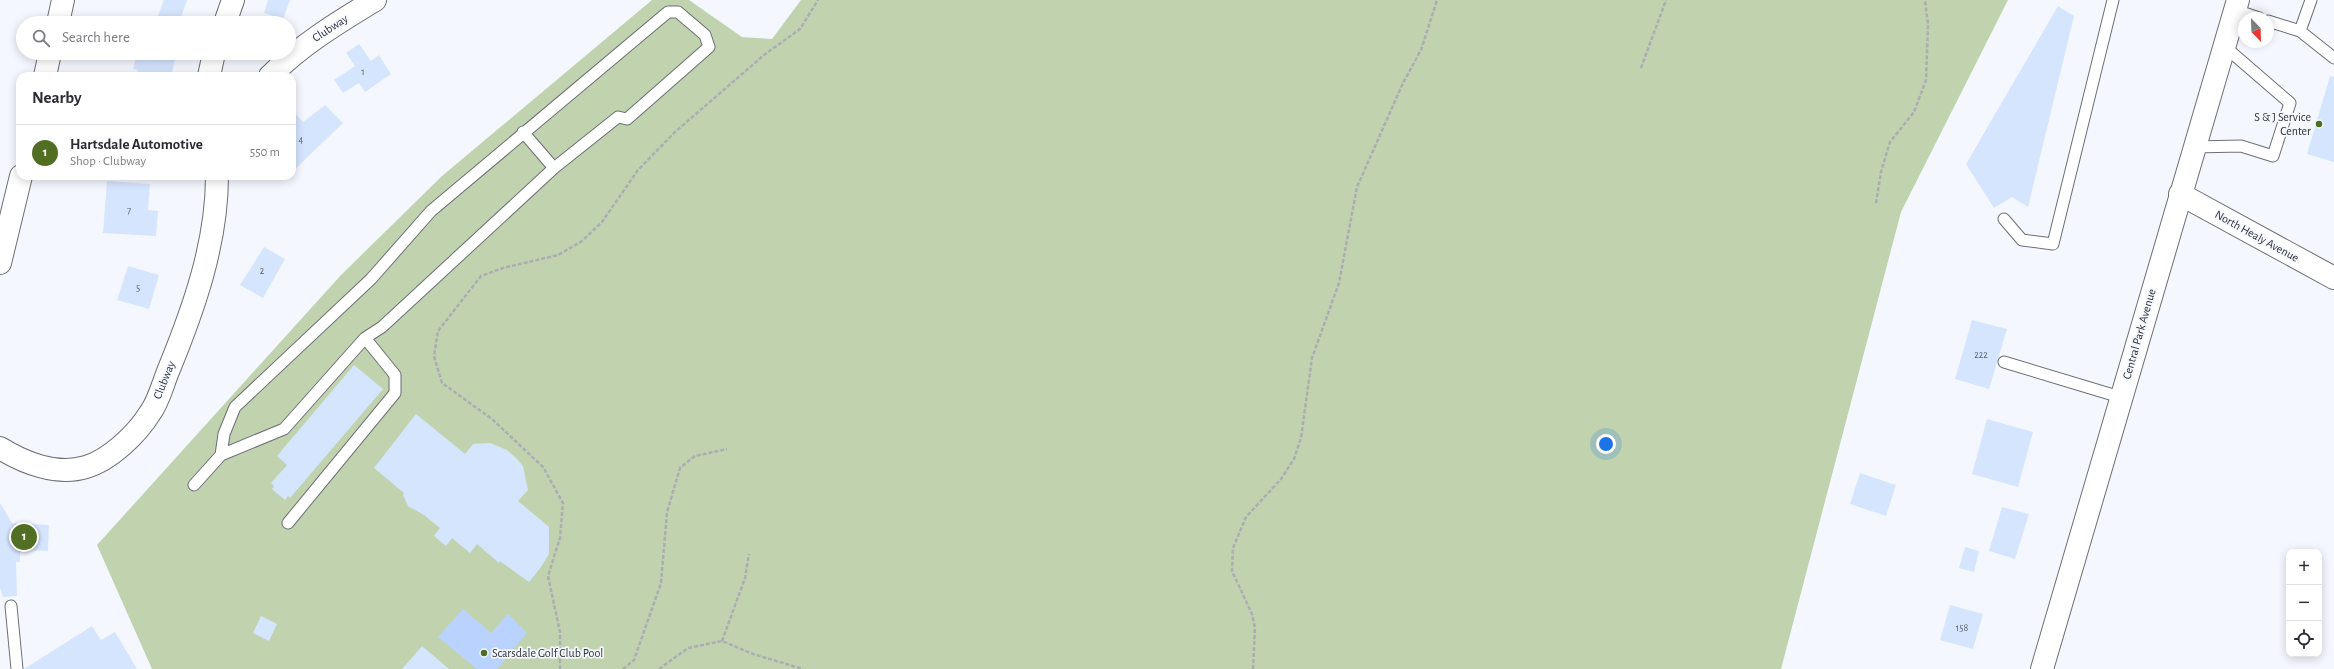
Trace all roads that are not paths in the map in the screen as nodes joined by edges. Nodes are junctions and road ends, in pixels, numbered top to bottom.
1 (63, 0) edge
2 (233, 0) edge
3 (375, 0) edge
4 (2113, 0) edge
5 (2311, 0) edge
6 (2236, 5) edge
7 (2248, 12) edge
8 (60, 16) edge
9 (227, 16) edge
10 (2274, 23) edge
11 (2300, 31) junction
12 (2224, 46) junction
13 (296, 51) edge
14 (2334, 58) edge
15 (48, 60) edge
16 (212, 60) edge
17 (286, 60) edge
18 (46, 72) edge
19 (209, 72) edge
20 (274, 72) edge
21 (523, 132) junction
22 (2194, 147) junction
23 (554, 168) junction
24 (20, 180) edge
25 (217, 180) edge
26 (2180, 194) junction
27 (2004, 219) dead end
28 (0, 263) edge
29 (2334, 278) edge
30 (365, 338) junction
31 (2004, 362) dead end
32 (2120, 397) junction
33 (0, 448) edge
34 (221, 455) junction
35 (194, 486) dead end
36 (288, 524) dead end
37 (11, 606) dead end
38 (17, 669) edge
39 (2042, 669) edge

1 - 8 street
2 - 9 street
3 - 13 street, Clubway
4 - 27 lane
5 - 11 lane
6 - 7 lane
6 - 12 street, Central Park Avenue
10 - 11 lane
11 - 14 lane
12 - 22 street, Central Park Avenue
12 - 22 lane
15 - 18 street
16 - 19 street
17 - 20 street, Clubway
21 - 23 lane
21 - 23 lane
21 - 34 lane
22 - 26 street, Central Park Avenue
23 - 30 lane
24 - 28 street
25 - 33 street, Clubway
26 - 29 street, North Healy Avenue
26 - 32 street, Central Park Avenue
30 - 34 lane
30 - 36 lane
31 - 32 lane
32 - 39 street, Central Park Avenue
34 - 35 lane
37 - 38 lane

